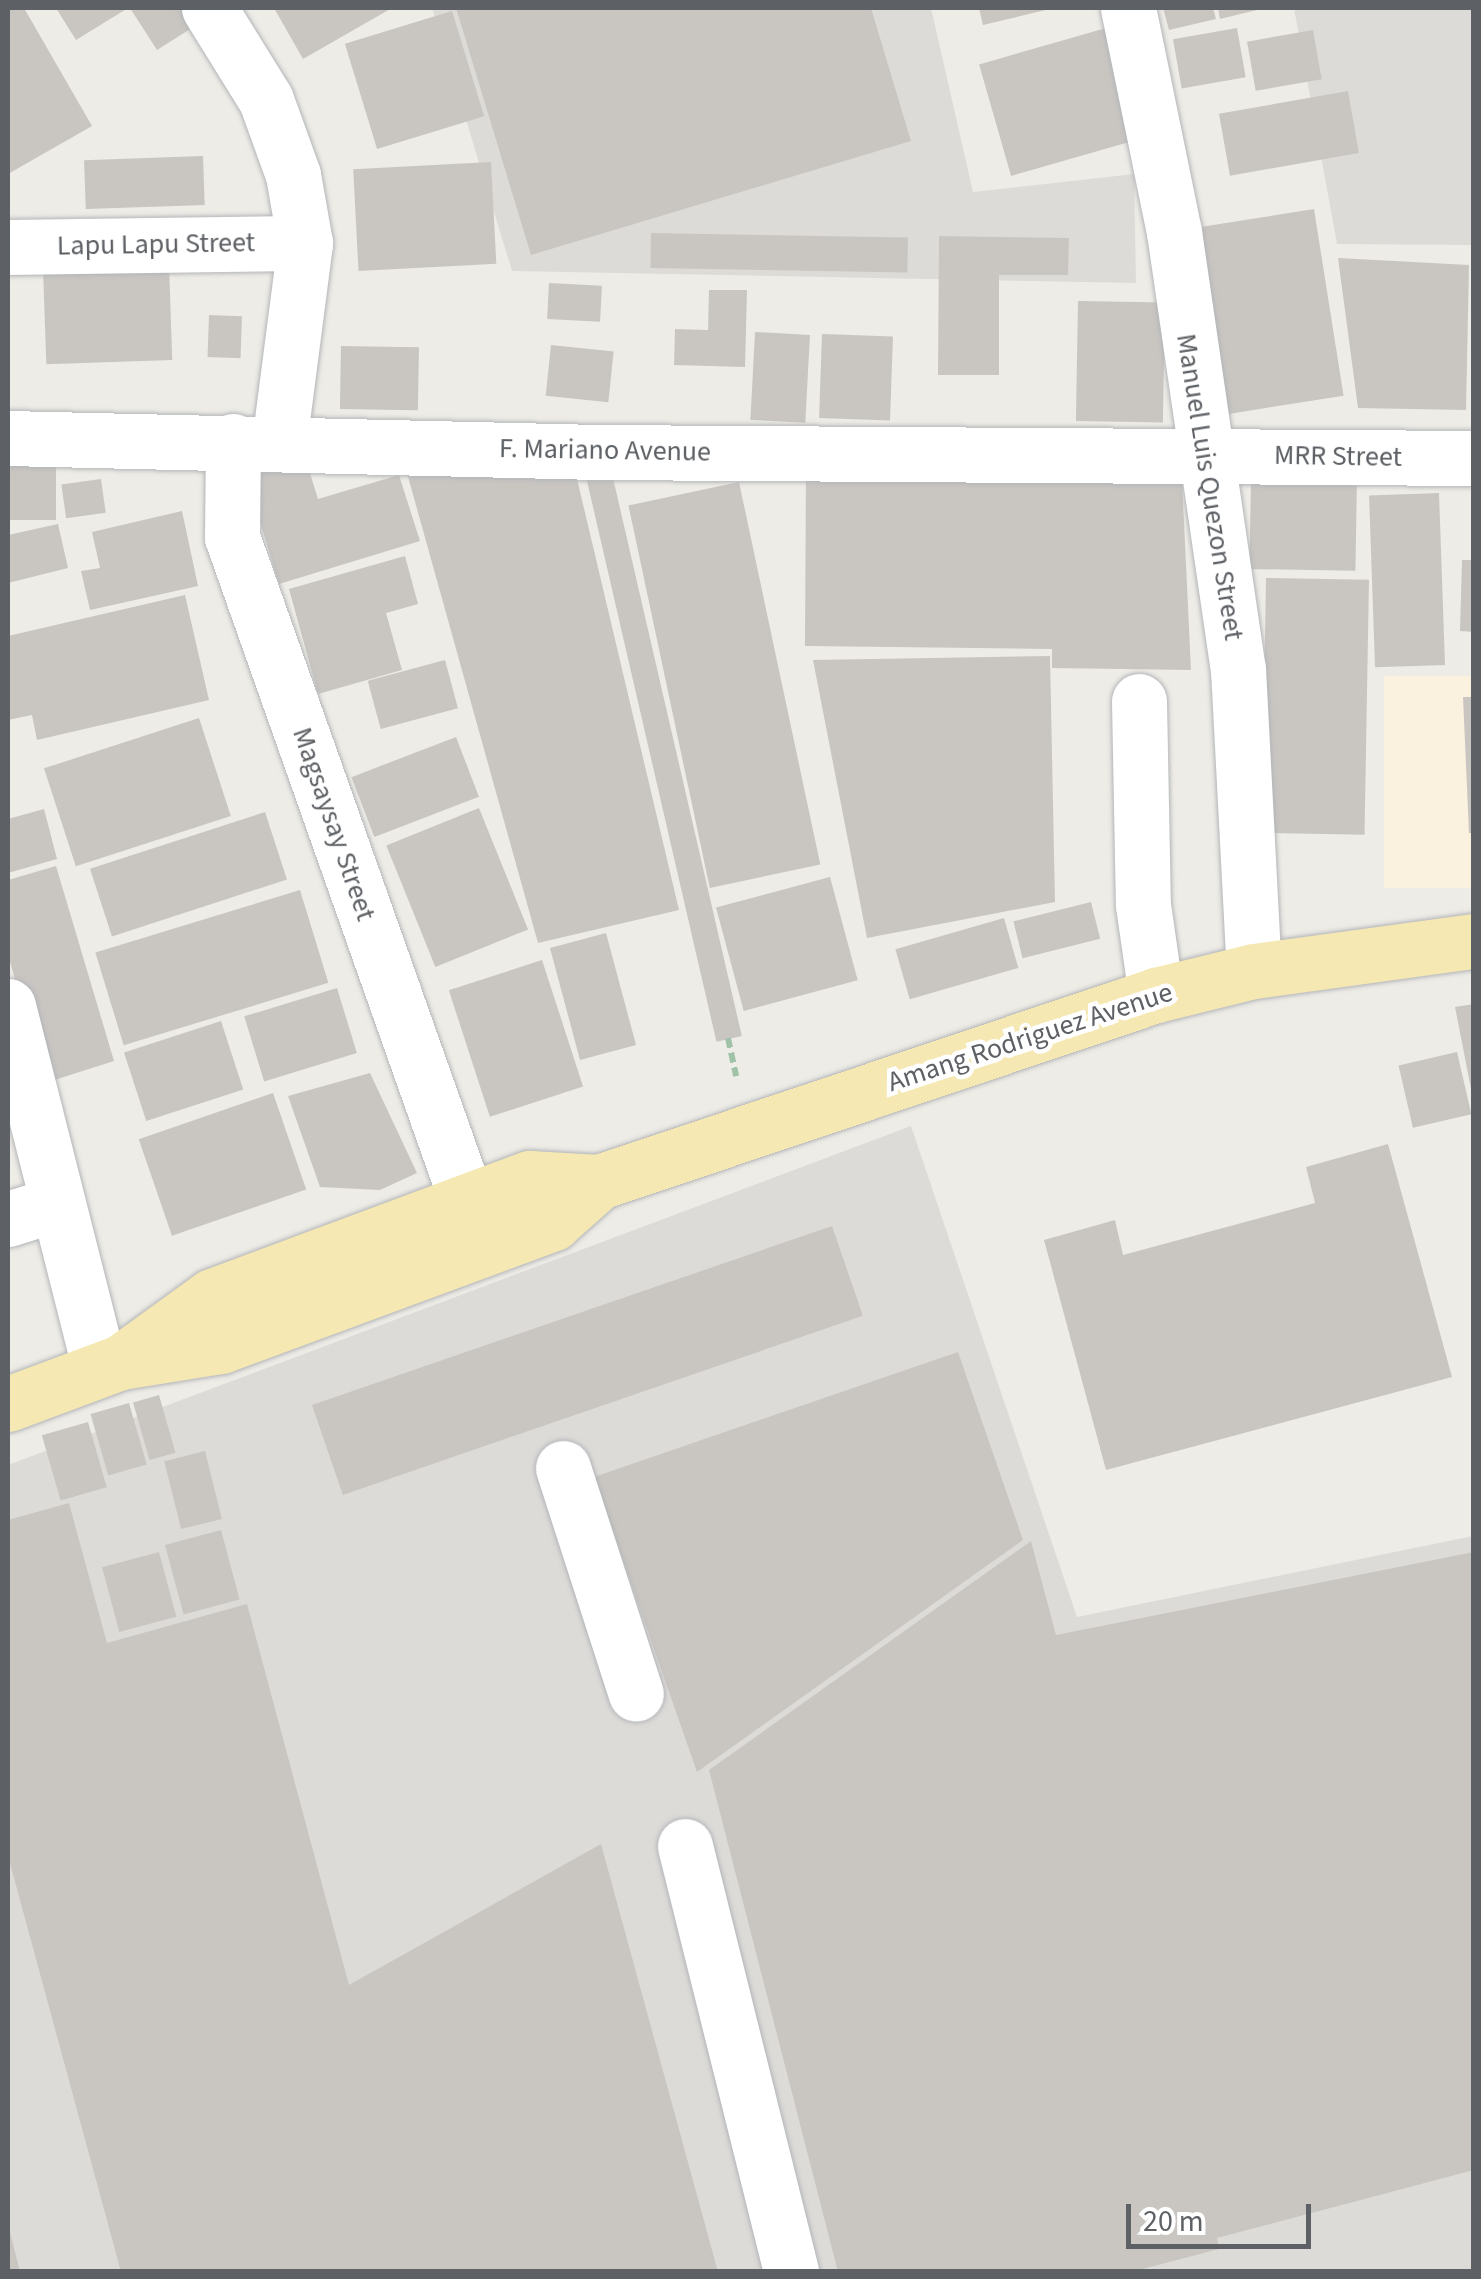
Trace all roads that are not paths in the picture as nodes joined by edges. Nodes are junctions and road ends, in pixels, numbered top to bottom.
1 (210, 8) edge
2 (1128, 8) edge
3 (304, 243) junction
4 (8, 247) edge
5 (8, 438) edge
6 (256, 442) junction
7 (1203, 454) junction
8 (1474, 458) edge
9 (1139, 701) dead end
10 (1474, 940) edge
11 (1254, 971) junction
12 (1156, 995) junction
13 (8, 1006) edge
14 (599, 1182) junction
15 (466, 1201) junction
16 (32, 1211) edge
17 (111, 1366) junction
18 (8, 1404) edge
19 (563, 1468) dead end
20 (636, 1694) dead end
21 (685, 1846) dead end
22 (791, 2272) edge

1 - 3 street, Magsaysay Street
2 - 7 street, Manuel Luis Quezon Street
3 - 4 street, Lapu Lapu Street
3 - 6 street, Magsaysay Street
5 - 6 street, F. Mariano Avenue
6 - 7 street, F. Mariano Avenue
6 - 15 street, Magsaysay Street
7 - 8 street, MRR Street
7 - 11 street, Manuel Luis Quezon Street
9 - 12 street
10 - 11 main road, Amang Rodriguez Avenue
11 - 12 main road, Amang Rodriguez Avenue
12 - 14 main road, Amang Rodriguez Avenue
13 - 16 street
14 - 15 main road, Amang Rodriguez Avenue
14 - 17 main road, Amang Rodriguez Avenue
15 - 17 main road, Amang Rodriguez Avenue
16 - 17 street
17 - 18 main road, Amang Rodriguez Avenue
19 - 20 street
21 - 22 street

